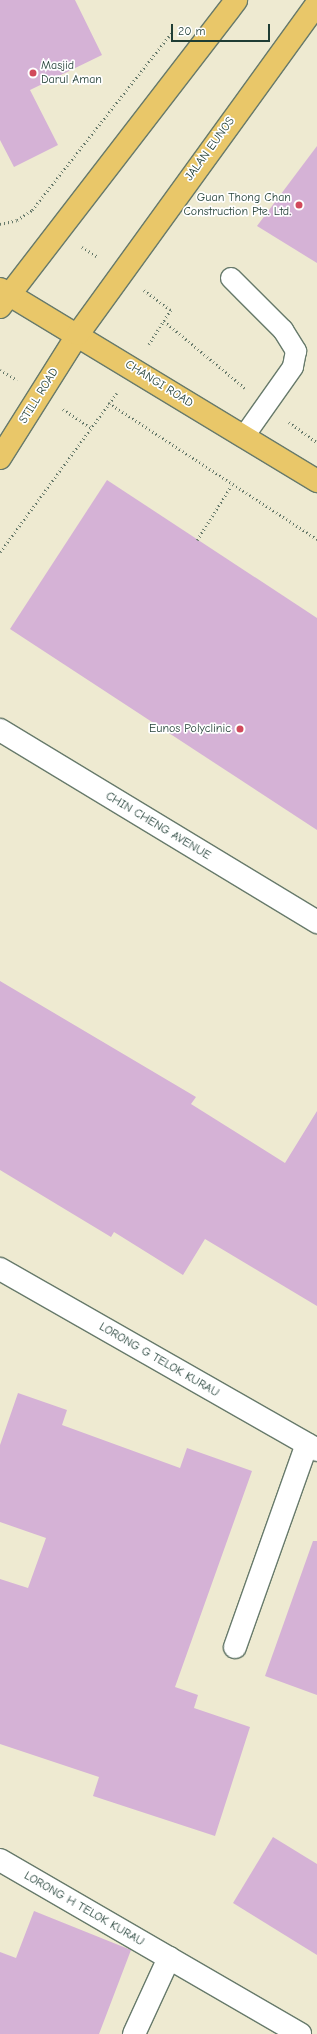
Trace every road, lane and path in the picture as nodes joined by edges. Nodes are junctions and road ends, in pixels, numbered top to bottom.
1 (236, 0) edge
2 (317, 4) edge
3 (174, 29) dead end
4 (0, 224) edge
5 (230, 278) dead end
6 (3, 296) edge
7 (164, 321) dead end
8 (78, 334) junction
9 (109, 403) dead end
10 (266, 406) junction
11 (91, 428) dead end
12 (245, 435) junction
13 (317, 442) edge
14 (0, 458) edge
15 (317, 481) edge
16 (231, 486) junction
17 (317, 539) edge
18 (198, 540) dead end
19 (0, 552) edge
20 (0, 730) edge
21 (317, 922) edge
22 (0, 1269) edge
23 (312, 1447) edge
24 (235, 1647) dead end
25 (0, 1860) edge
26 (169, 1958) junction
27 (134, 2034) edge
28 (300, 2034) edge

1 - 6 main road
2 - 8 main road, JALAN EUNOS
3 - 4 path
5 - 10 lane
6 - 8 main road, CHANGI ROAD
7 - 10 path
8 - 12 main road, CHANGI ROAD
8 - 14 main road, STILL ROAD
9 - 16 path
10 - 12 lane
10 - 13 path
11 - 19 path
12 - 15 main road, CHANGI ROAD
16 - 17 path
16 - 18 path
20 - 21 street, CHIN CHENG AVENUE
22 - 23 street, LORONG G TELOK KURAU
23 - 24 street
25 - 26 street, LORONG H TELOK KURAU
26 - 27 street
26 - 28 street, LORONG H TELOK KURAU

